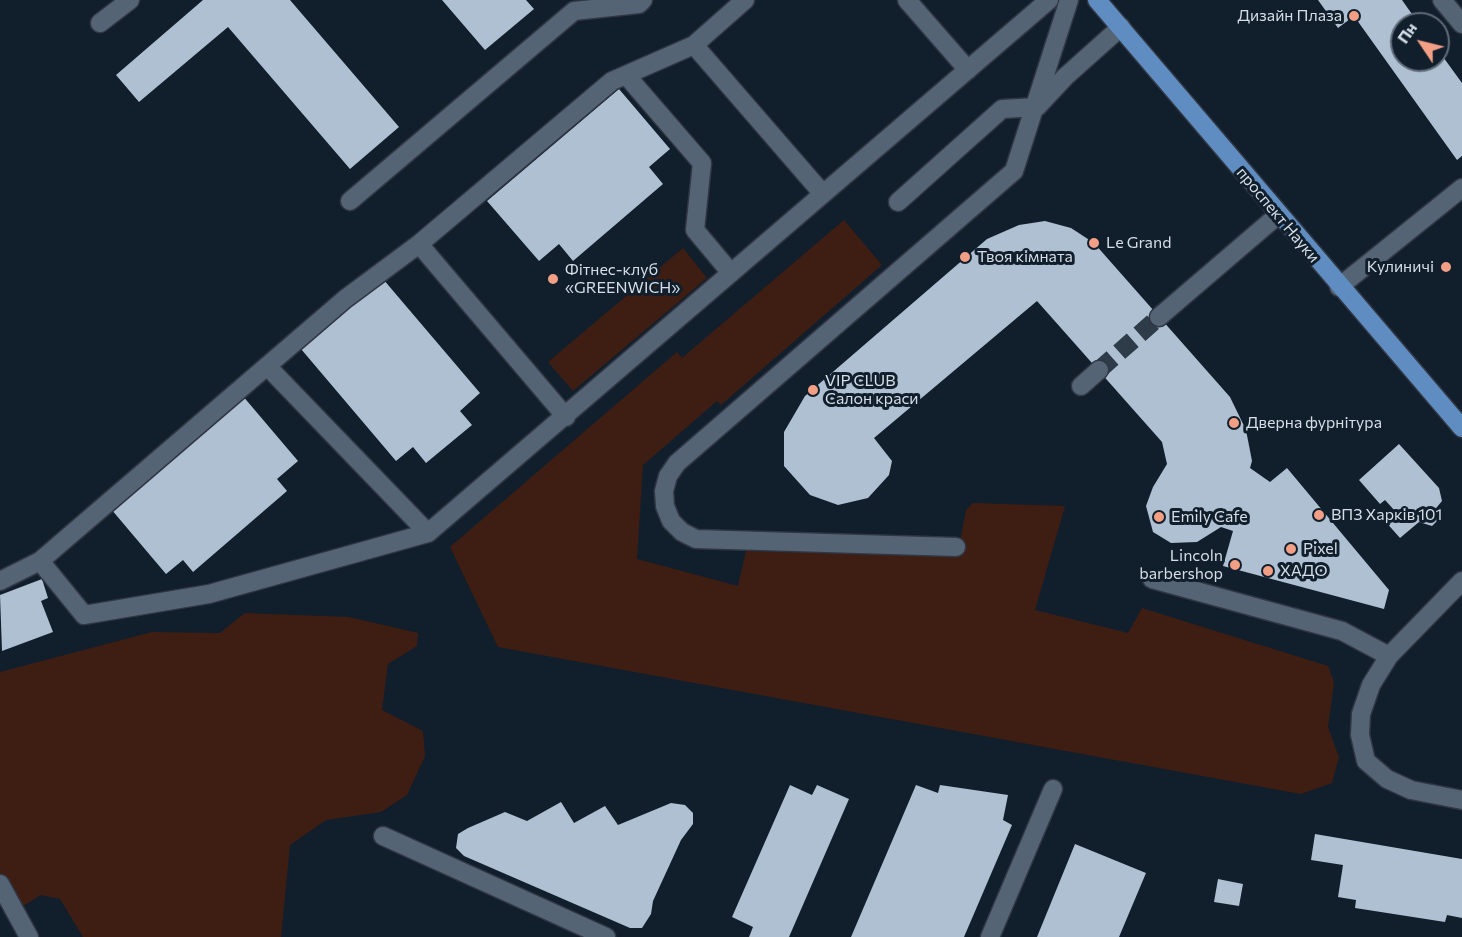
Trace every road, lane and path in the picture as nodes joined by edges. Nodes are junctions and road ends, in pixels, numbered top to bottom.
1 (130, 0) edge
2 (643, 0) edge
3 (746, 0) edge
4 (907, 0) edge
5 (1049, 0) edge
6 (1069, 0) edge
7 (1097, 0) edge
8 (1442, 0) edge
9 (100, 23) dead end
10 (1462, 24) edge
11 (1120, 27) junction
12 (694, 45) junction
13 (968, 70) junction
14 (626, 75) junction
15 (1037, 107) junction
16 (1462, 188) edge
17 (823, 194) junction
18 (350, 201) dead end
19 (898, 202) dead end
20 (1278, 215) junction
21 (419, 244) junction
22 (731, 273) junction
23 (1339, 287) junction
24 (1160, 317) tunnel mouth
25 (273, 361) junction
26 (1099, 370) tunnel mouth
27 (1081, 386) dead end
28 (566, 417) junction
29 (1462, 428) edge
30 (428, 533) junction
31 (956, 547) dead end
32 (40, 561) junction
33 (1152, 579) dead end
34 (0, 581) edge
35 (1462, 581) edge
36 (1389, 656) junction
37 (1053, 789) dead end
38 (1462, 800) edge
39 (383, 836) dead end
40 (0, 884) edge
41 (29, 937) edge
42 (606, 937) edge
43 (990, 937) edge

1 - 9 street
2 - 18 street
3 - 12 street
4 - 13 street
5 - 13 street
6 - 15 street
7 - 11 main road, проспект Науки
8 - 10 street
11 - 15 street
11 - 20 main road, проспект Науки
12 - 14 street
12 - 17 street
13 - 17 street
14 - 21 street
14 - 22 street
15 - 19 street
15 - 31 street
16 - 23 street
17 - 22 street
20 - 23 main road, проспект Науки
20 - 24 street
21 - 25 street
21 - 28 street
22 - 28 street
23 - 29 main road, проспект Науки
25 - 30 street
25 - 32 street
26 - 27 street
28 - 30 street
30 - 32 street
32 - 34 street
33 - 36 street
35 - 36 street
36 - 38 street
37 - 43 street
39 - 42 street
40 - 41 street

